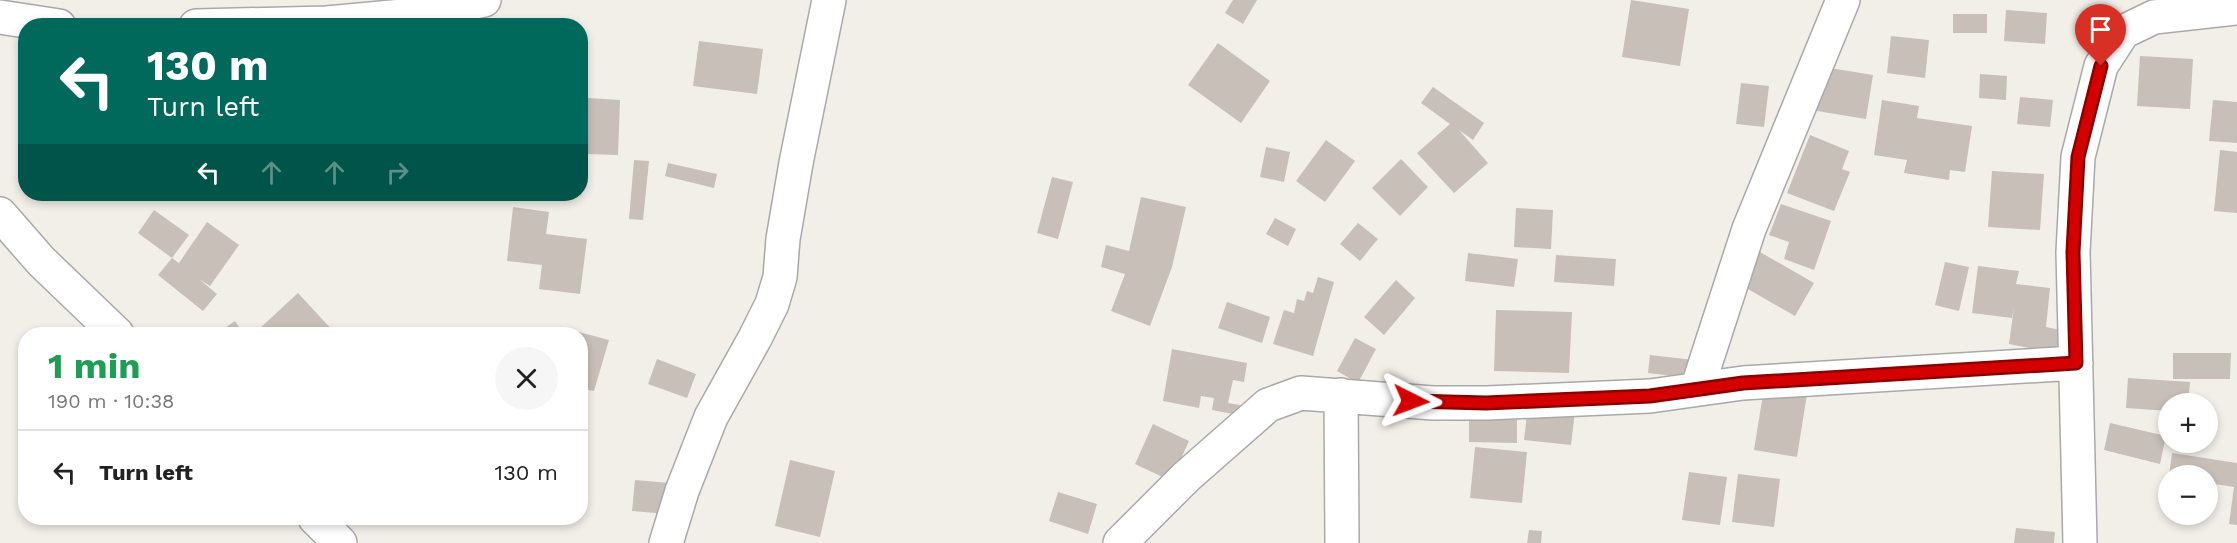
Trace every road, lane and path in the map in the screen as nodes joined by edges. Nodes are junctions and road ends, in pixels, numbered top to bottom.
1 (484, 0) edge
2 (830, 0) edge
3 (1843, 0) edge
4 (2237, 8) edge
5 (0, 17) edge
6 (381, 18) edge
7 (18, 20) edge
8 (0, 214) edge
9 (110, 327) edge
10 (2076, 363) junction
11 (1697, 389) junction
12 (1341, 395) junction
13 (322, 525) edge
14 (340, 543) edge
15 (666, 543) edge
16 (1120, 543) edge
17 (1342, 543) edge
18 (2080, 543) edge

1 - 6 street
2 - 15 street
3 - 11 street
4 - 10 street
5 - 7 street
8 - 9 street
10 - 11 street
10 - 18 street
11 - 12 street
12 - 16 street
12 - 17 street
13 - 14 street

